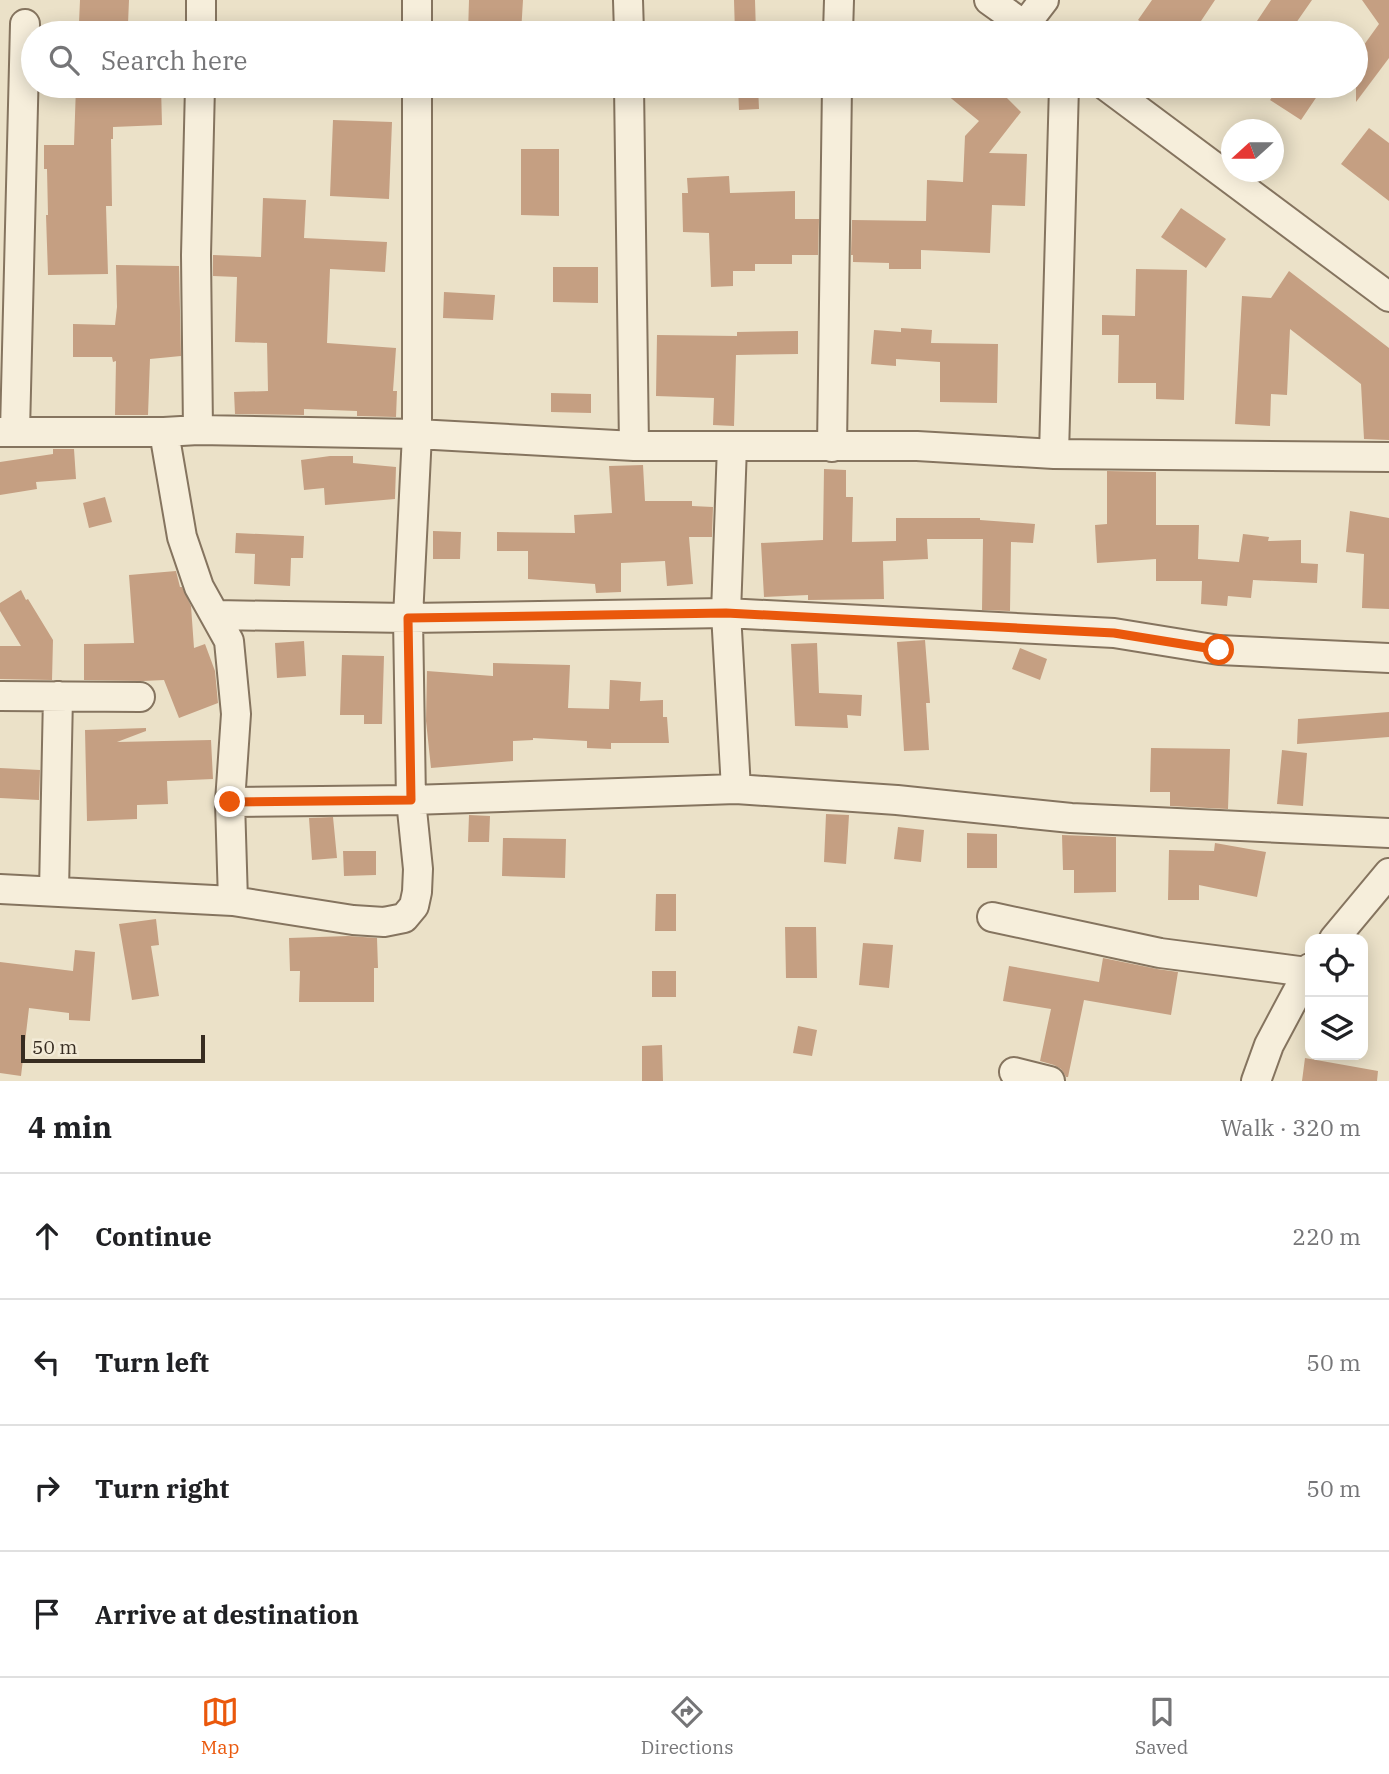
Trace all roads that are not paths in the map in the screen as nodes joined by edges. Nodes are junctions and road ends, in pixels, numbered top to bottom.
1 (201, 0) edge
2 (417, 0) edge
3 (628, 0) edge
4 (839, 0) edge
5 (989, 0) edge
6 (1044, 0) edge
7 (201, 21) edge
8 (417, 21) edge
9 (629, 21) edge
10 (838, 21) edge
11 (1019, 21) edge
12 (1034, 21) edge
13 (22, 98) edge
14 (200, 98) edge
15 (417, 98) edge
16 (629, 98) edge
17 (837, 98) edge
18 (1064, 98) edge
19 (1122, 98) edge
20 (1389, 297) edge
21 (198, 430) junction
22 (7, 431) edge
23 (164, 432) junction
24 (417, 434) junction
25 (634, 446) junction
26 (732, 446) junction
27 (832, 447) junction
28 (1054, 454) junction
29 (1389, 457) edge
30 (726, 613) junction
31 (215, 615) junction
32 (408, 618) junction
33 (1389, 658) edge
34 (0, 696) edge
35 (58, 696) junction
36 (140, 697) dead end
37 (736, 789) junction
38 (411, 800) junction
39 (230, 802) junction
40 (1389, 833) edge
41 (1389, 873) edge
42 (0, 889) edge
43 (54, 891) junction
44 (233, 901) junction
45 (992, 917) dead end
46 (1338, 934) edge
47 (1305, 970) edge
48 (1305, 978) edge
49 (1014, 1072) dead end
50 (1050, 1081) edge
51 (1256, 1081) edge

1 - 7 street
2 - 8 street
3 - 9 street
4 - 10 street
5 - 11 street
6 - 12 street
13 - 22 street
14 - 21 street
15 - 24 street
16 - 25 street
17 - 27 street
18 - 28 street
19 - 20 street
21 - 23 street
21 - 24 street
22 - 23 street
23 - 31 street
24 - 25 street
24 - 32 street
25 - 26 street
26 - 27 street
26 - 30 street
27 - 28 street
28 - 29 street
30 - 32 street
30 - 33 street
30 - 37 street
31 - 32 street
31 - 39 street
32 - 38 street
34 - 35 street
35 - 36 street
35 - 43 street
37 - 38 street
37 - 40 street
38 - 39 street
38 - 44 street
39 - 44 street
41 - 46 street
42 - 43 street
43 - 44 street
45 - 47 street
48 - 51 street
49 - 50 street

